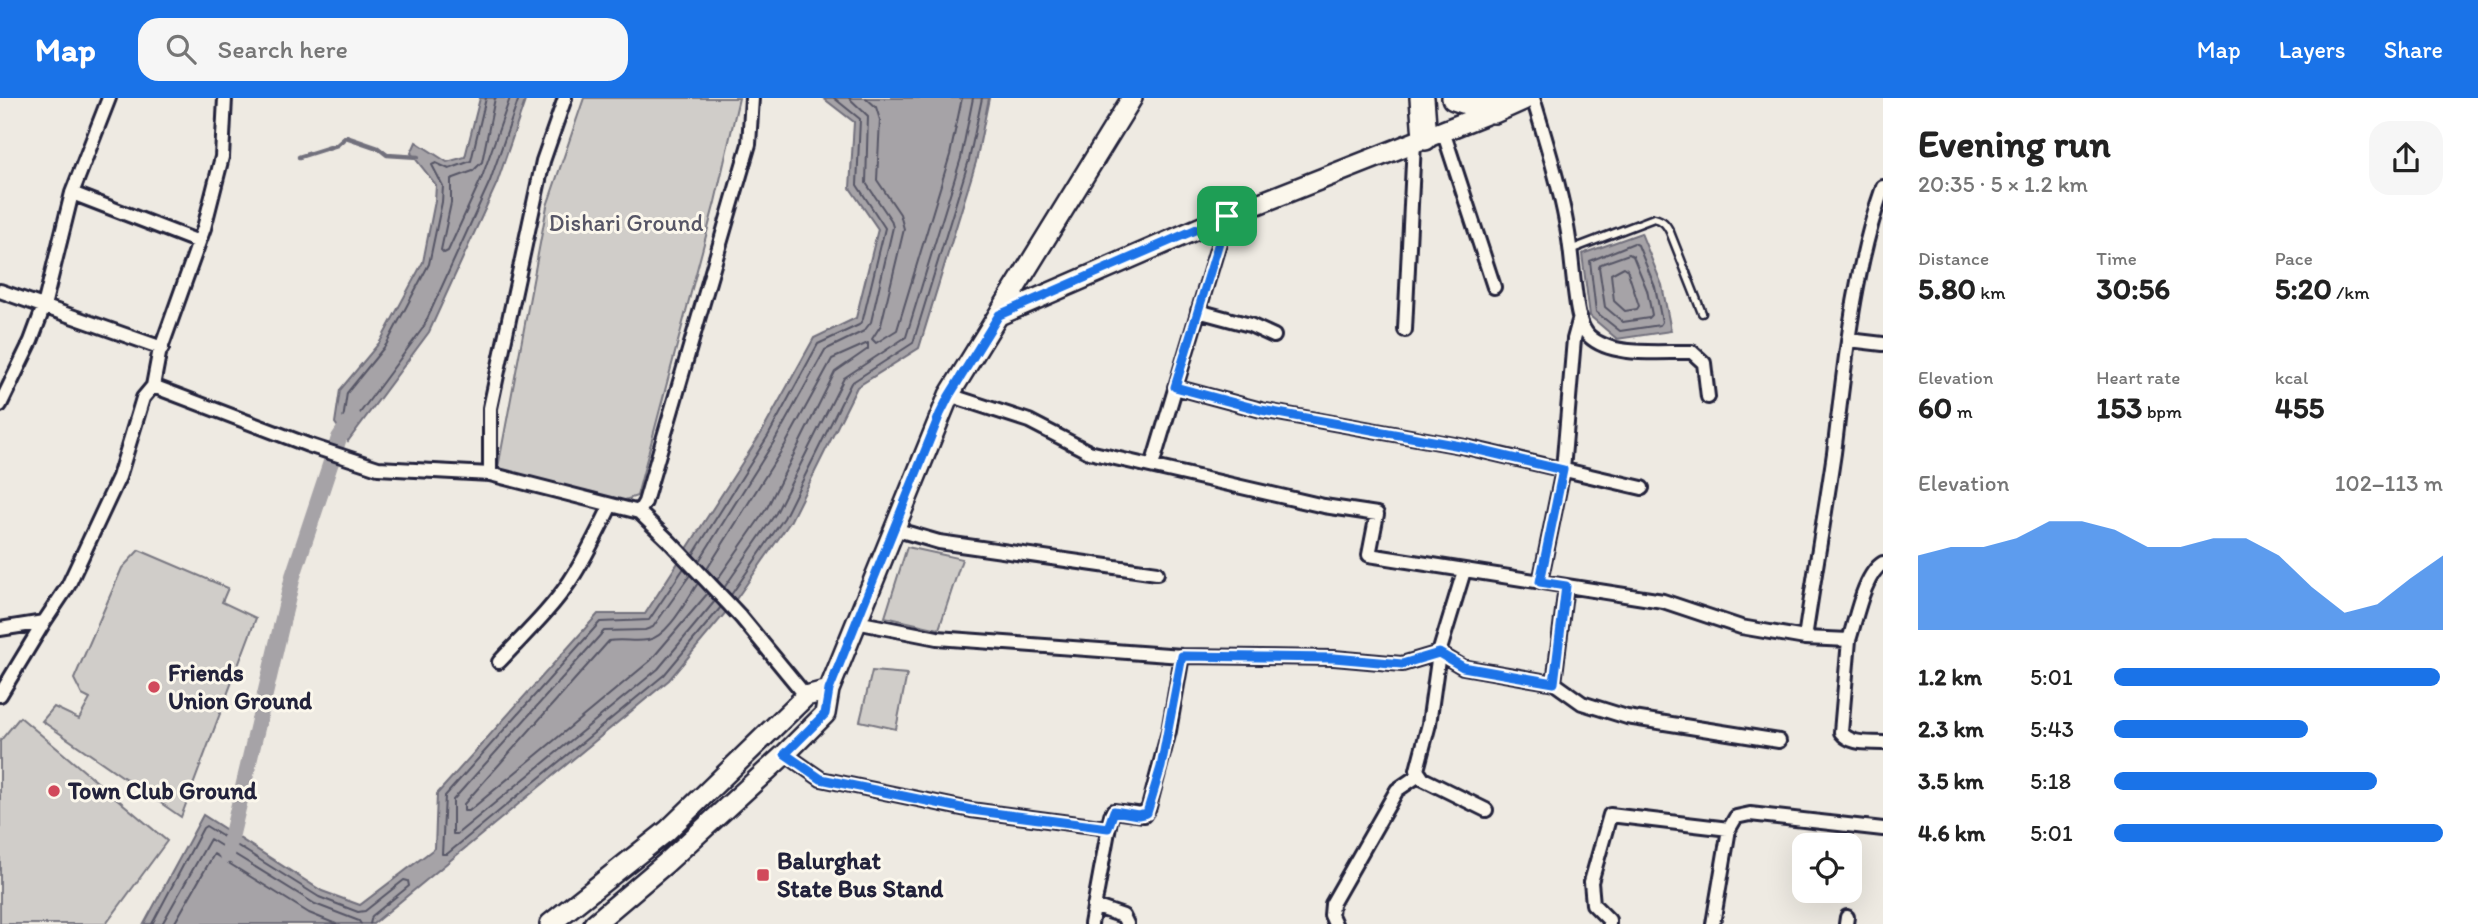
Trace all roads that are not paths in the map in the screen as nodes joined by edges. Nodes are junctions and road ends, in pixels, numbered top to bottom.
1 (109, 98) edge
2 (225, 98) edge
3 (565, 98) edge
4 (752, 98) edge
5 (1132, 98) edge
6 (1422, 98) edge
7 (1454, 98) edge
8 (1523, 98) edge
9 (1533, 98) edge
10 (1494, 111) junction
11 (1427, 137) junction
12 (1883, 187) edge
13 (72, 193) junction
14 (1227, 216) junction
15 (199, 242) junction
16 (1570, 250) junction
17 (1494, 287) dead end
18 (0, 290) edge
19 (44, 306) junction
20 (1198, 311) junction
21 (1702, 313) dead end
22 (999, 315) junction
23 (1580, 317) junction
24 (1405, 330) dead end
25 (1274, 336) dead end
26 (1849, 340) junction
27 (1883, 344) edge
28 (162, 348) junction
29 (153, 386) junction
30 (1175, 387) junction
31 (949, 396) junction
32 (1708, 397) dead end
33 (0, 405) edge
34 (1152, 466) junction
35 (1563, 470) junction
36 (490, 474) junction
37 (1642, 488) dead end
38 (611, 505) junction
39 (639, 512) junction
40 (894, 529) junction
41 (1883, 563) edge
42 (1464, 571) junction
43 (1157, 573) dead end
44 (1540, 582) junction
45 (1566, 586) junction
46 (44, 622) junction
47 (856, 622) junction
48 (0, 629) edge
49 (1805, 638) junction
50 (1849, 640) junction
51 (1439, 653) junction
52 (1182, 656) junction
53 (499, 663) dead end
54 (1554, 683) junction
55 (829, 690) junction
56 (0, 695) edge
57 (806, 696) junction
58 (1779, 741) dead end
59 (1883, 743) edge
60 (785, 754) junction
61 (1419, 775) junction
62 (1486, 810) dead end
63 (1108, 828) junction
64 (1729, 829) junction
65 (1883, 829) edge
66 (1094, 906) junction
67 (550, 924) edge
68 (593, 924) edge
69 (1091, 924) edge
70 (1127, 924) edge
71 (1335, 924) edge
72 (1609, 924) edge
73 (1713, 924) edge

1 - 13 street
2 - 15 street
3 - 36 street
4 - 39 street
5 - 22 main road
6 - 11 highway
7 - 10 highway
8 - 10 highway
9 - 16 street
10 - 11 main road
11 - 14 main road
11 - 17 street
11 - 24 street
12 - 26 street
13 - 15 street
13 - 19 street
14 - 20 street
14 - 22 main road
15 - 28 street
16 - 21 lane
16 - 23 street
18 - 19 street
19 - 28 street
19 - 33 street
20 - 25 street
20 - 30 street
22 - 31 main road
23 - 32 street
23 - 35 street
26 - 27 street
26 - 49 street
28 - 29 street
29 - 36 street
29 - 46 street
30 - 34 street
30 - 35 street
31 - 34 street
31 - 40 main road
34 - 42 street
35 - 37 street
35 - 44 street
36 - 38 street
38 - 39 street
38 - 53 street
39 - 57 street
40 - 43 street
40 - 47 main road
41 - 50 street
42 - 44 street
42 - 51 street
44 - 45 street
45 - 49 street
45 - 54 street
46 - 48 street
46 - 56 street
47 - 52 street
47 - 55 main road
49 - 50 street
50 - 59 street
51 - 52 street
51 - 54 street
51 - 61 street
52 - 63 street
54 - 58 street
55 - 57 main road
55 - 60 main road
57 - 67 main road
60 - 63 street
60 - 68 main road
61 - 62 street
61 - 71 street
63 - 66 street
64 - 65 street
64 - 72 street
64 - 73 street
66 - 69 street
66 - 70 street

